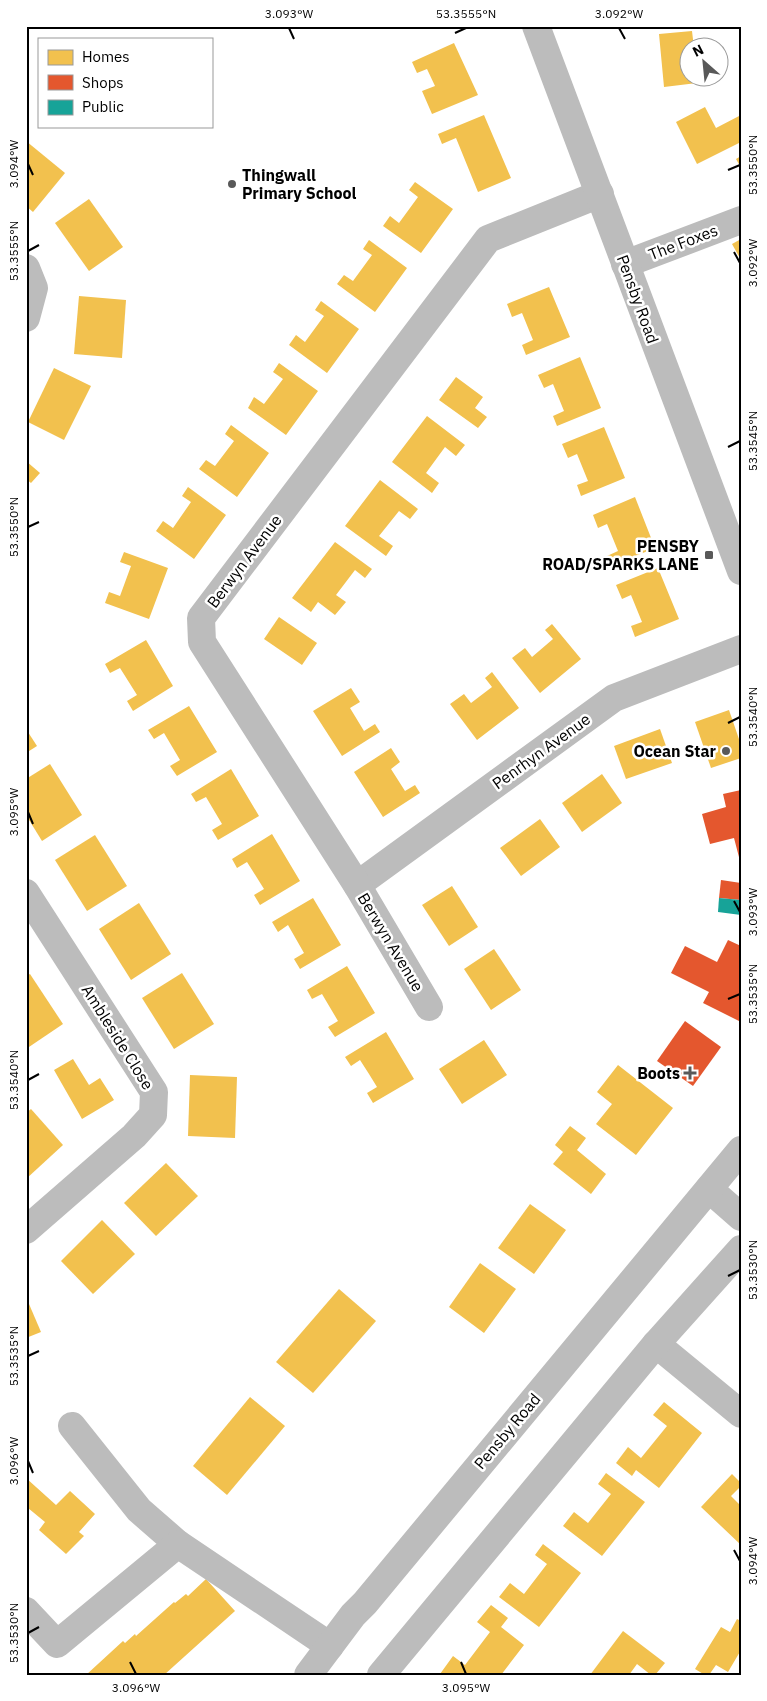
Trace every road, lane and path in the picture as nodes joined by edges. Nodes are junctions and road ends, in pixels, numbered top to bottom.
1 (536, 26) edge
2 (600, 194) junction
3 (741, 220) edge
4 (625, 264) junction
5 (26, 268) edge
6 (26, 318) edge
7 (741, 572) edge
8 (741, 649) edge
9 (357, 885) junction
10 (26, 893) edge
11 (429, 1007) dead end
12 (741, 1150) edge
13 (709, 1189) junction
14 (741, 1216) edge
15 (26, 1230) edge
16 (741, 1249) edge
17 (656, 1344) junction
18 (741, 1414) edge
19 (72, 1426) dead end
20 (178, 1544) junction
21 (26, 1611) edge
22 (330, 1646) junction
23 (308, 1675) edge
24 (381, 1675) edge

1 - 2 street, Pensby Road
2 - 4 street, Pensby Road
2 - 9 street, Berwyn Avenue
3 - 4 street, The Foxes
4 - 7 street, Pensby Road
5 - 6 street
8 - 9 street, Penrhyn Avenue
9 - 11 street, Berwyn Avenue
10 - 15 street, Ambleside Close
12 - 13 street, Pensby Road
13 - 14 street
13 - 22 street, Pensby Road
16 - 17 street
17 - 18 street
17 - 24 street
19 - 20 street
20 - 21 street
20 - 22 street
22 - 23 street, Pensby Road

